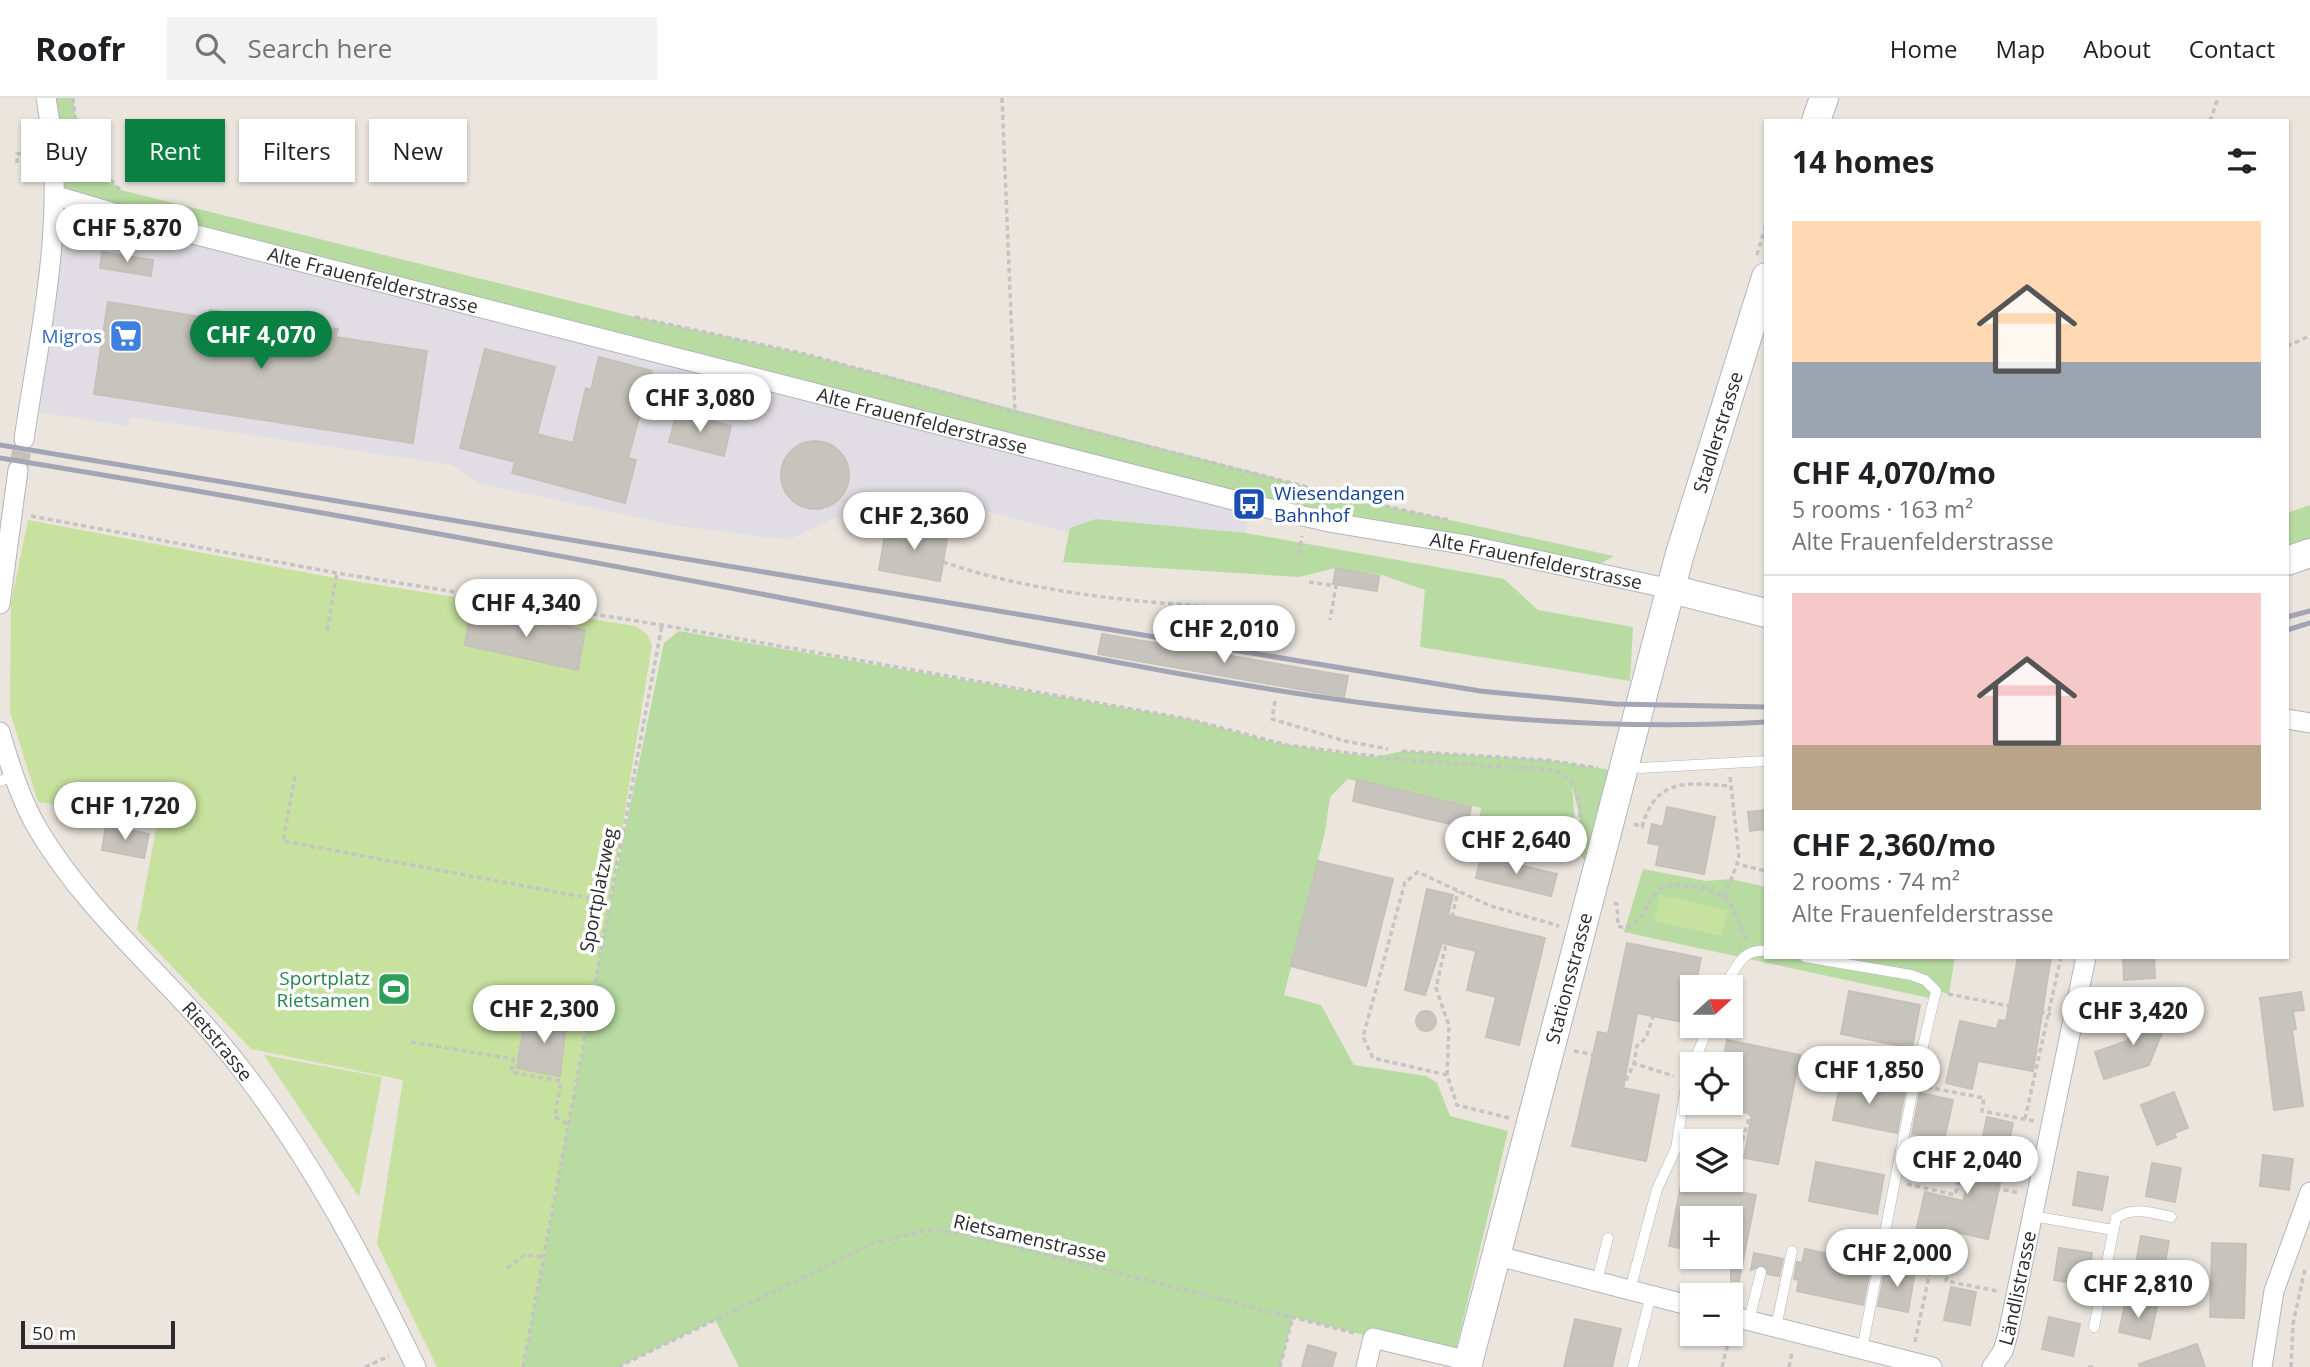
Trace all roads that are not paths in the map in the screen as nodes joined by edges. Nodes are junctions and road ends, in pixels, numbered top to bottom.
1 (46, 98) edge
2 (1824, 98) edge
3 (1817, 119) edge
4 (57, 196) junction
5 (1764, 284) edge
6 (24, 439) tunnel mouth
7 (18, 470) tunnel mouth
8 (7, 520) edge
9 (2310, 553) edge
10 (2289, 560) edge
11 (1671, 589) junction
12 (0, 604) edge
13 (1764, 612) edge
14 (2289, 719) edge
15 (2310, 723) edge
16 (0, 732) edge
17 (1764, 761) edge
18 (1640, 768) dead end
19 (7, 778) edge
20 (1761, 950) edge
21 (1817, 959) edge
22 (2085, 959) edge
23 (1731, 975) edge
24 (1681, 1115) edge
25 (2310, 1192) edge
26 (2034, 1206) junction
27 (2171, 1217) dead end
28 (2113, 1230) junction
29 (1608, 1238) dead end
30 (1792, 1251) dead end
31 (1498, 1256) junction
32 (1761, 1272) dead end
33 (1597, 1282) junction
34 (1630, 1290) junction
35 (1651, 1295) junction
36 (1680, 1303) edge
37 (1743, 1311) edge
38 (1743, 1319) edge
39 (1776, 1327) junction
40 (2094, 1327) dead end
41 (1862, 1349) junction
42 (1468, 1364) edge
43 (1922, 1365) edge
44 (1633, 1366) edge
45 (416, 1367) edge
46 (1366, 1367) edge
47 (1992, 1367) edge
48 (2262, 1367) edge

1 - 4 street
2 - 3 main road
4 - 6 street
4 - 11 street, Alte Frauenfelderstrasse
5 - 11 main road, Stadlerstrasse
7 - 8 street
8 - 12 street
9 - 10 main road
11 - 13 main road
11 - 31 main road, Stationsstrasse
14 - 15 street
16 - 19 street, Rietstrasse
17 - 18 lane
19 - 45 street, Rietstrasse
20 - 23 lane
21 - 41 lane
22 - 26 street, Ländlistrasse
24 - 34 lane
25 - 48 street
26 - 28 lane
26 - 47 street, Ländlistrasse
27 - 28 lane
28 - 40 lane
29 - 33 lane
30 - 39 lane
31 - 33 street
31 - 42 main road, Stationsstrasse
32 - 37 lane
33 - 34 street
34 - 35 street
35 - 36 street
35 - 44 lane
38 - 39 street
39 - 41 street
41 - 43 street
42 - 46 street

